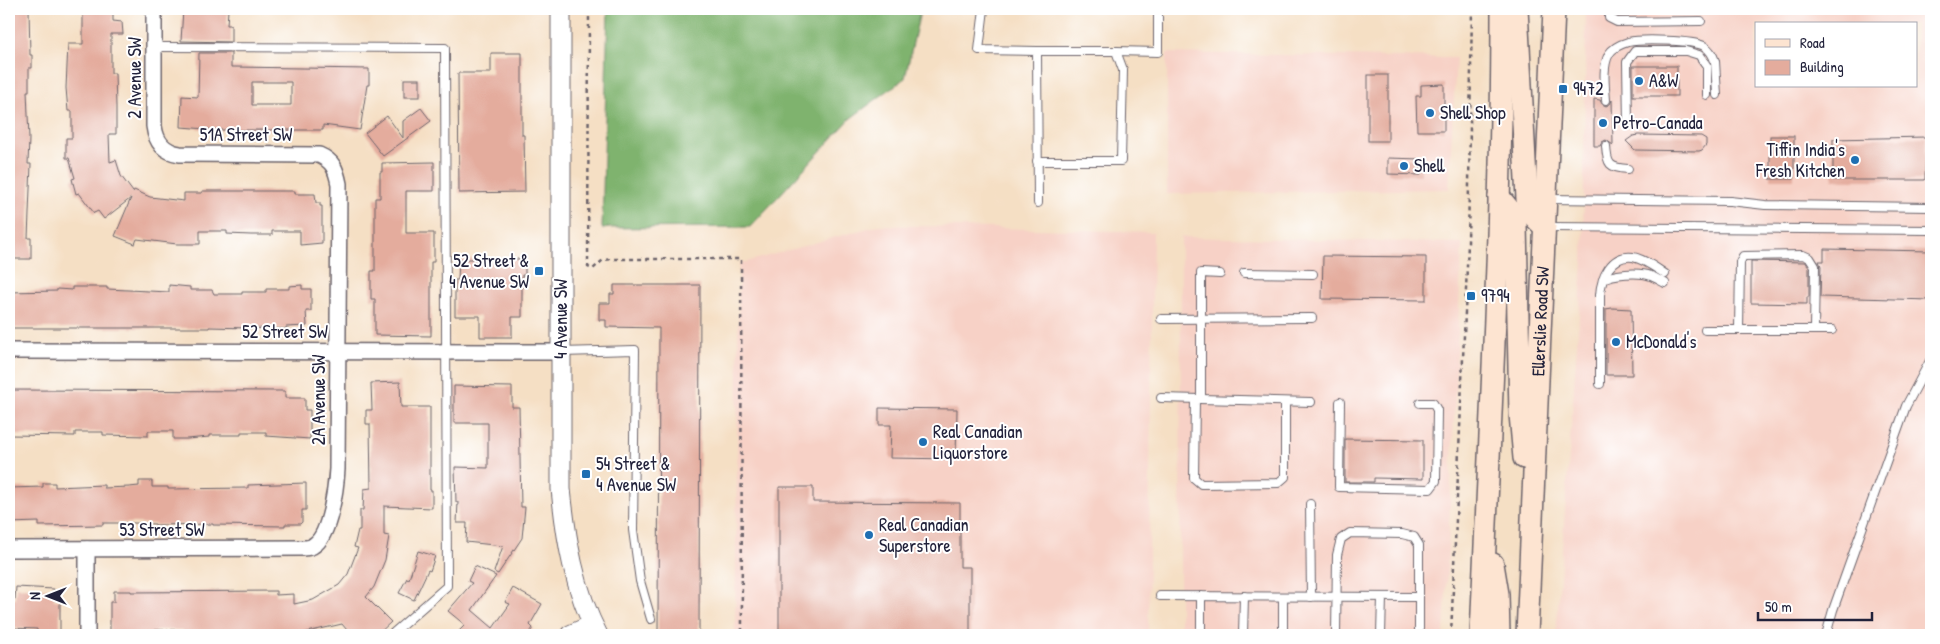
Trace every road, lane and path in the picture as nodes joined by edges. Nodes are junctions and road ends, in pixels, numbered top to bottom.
1 (154, 9) edge
2 (561, 9) edge
3 (589, 9) edge
4 (984, 9) edge
5 (1158, 9) edge
6 (1472, 9) edge
7 (1502, 9) edge
8 (1517, 9) edge
9 (1554, 9) edge
10 (1609, 9) edge
11 (1701, 21) dead end
12 (154, 47) junction
13 (1116, 51) junction
14 (1037, 52) junction
15 (1706, 95) dead end
16 (1717, 95) dead end
17 (1606, 100) dead end
18 (1628, 124) dead end
19 (161, 146) joint
20 (1606, 146) dead end
21 (1037, 161) junction
22 (331, 162) joint
23 (1628, 169) dead end
24 (1519, 198) junction
25 (1038, 203) dead end
26 (1931, 207) edge
27 (1524, 226) junction
28 (1931, 230) edge
29 (1244, 273) dead end
30 (1220, 274) dead end
31 (1313, 274) dead end
32 (1665, 274) dead end
33 (1602, 282) junction
34 (1665, 283) dead end
35 (1312, 318) dead end
36 (1161, 319) dead end
37 (1201, 319) junction
38 (1705, 330) dead end
39 (1739, 330) junction
40 (1814, 330) junction
41 (1832, 330) dead end
42 (9, 351) edge
43 (338, 351) junction
44 (445, 351) junction
45 (561, 352) junction
46 (1931, 359) edge
47 (1600, 384) dead end
48 (1161, 398) dead end
49 (1198, 399) junction
50 (1285, 402) junction
51 (1312, 402) dead end
52 (1340, 402) dead end
53 (1420, 403) dead end
54 (1310, 504) dead end
55 (1486, 519) junction
56 (1532, 524) junction
57 (316, 545) joint
58 (9, 548) edge
59 (87, 549) junction
60 (1160, 596) dead end
61 (1201, 596) junction
62 (1244, 596) junction
63 (1283, 597) junction
64 (1311, 597) junction
65 (1337, 597) junction
66 (1382, 597) junction
67 (1419, 597) junction
68 (651, 619) dead end
69 (595, 630) edge
70 (87, 635) edge
71 (391, 635) edge
72 (570, 635) edge
73 (742, 635) edge
74 (1201, 635) edge
75 (1243, 635) edge
76 (1283, 635) edge
77 (1336, 635) edge
78 (1381, 635) edge
79 (1419, 635) edge
80 (1451, 635) edge
81 (1481, 635) edge
82 (1499, 635) edge
83 (1528, 635) edge
84 (1826, 635) edge

1 - 12 street, 2 Avenue SW
2 - 45 street, 4 Avenue SW
3 - 73 path
4 - 14 lane
5 - 13 lane
6 - 80 path
7 - 24 main road
8 - 24 main road
9 - 24 main road
10 - 11 lane
12 - 19 street, 2 Avenue SW
12 - 44 lane
13 - 14 lane
13 - 21 lane
14 - 21 lane
15 - 18 lane
16 - 17 lane
19 - 22 street, 51A Street SW
20 - 23 lane
21 - 25 lane
22 - 43 street, 2A Avenue SW
24 - 26 lane
24 - 27 main road
24 - 27 main road
27 - 28 lane
27 - 55 main road
27 - 56 main road, Ellerslie Road SW
27 - 56 main road
29 - 31 lane
30 - 37 lane
32 - 33 lane
33 - 34 lane
33 - 47 lane
35 - 37 lane
36 - 37 lane
37 - 49 lane
38 - 39 lane
39 - 40 lane
39 - 40 lane
40 - 41 lane
42 - 43 street, 52 Street SW
43 - 44 street, 52 Street SW
43 - 57 street, 2A Avenue SW
44 - 45 street, 52 Street SW
44 - 71 lane
45 - 68 lane
45 - 69 street, 4 Avenue SW
46 - 84 lane
48 - 49 lane
49 - 50 lane
49 - 50 lane
50 - 51 lane
52 - 53 lane
54 - 64 lane
55 - 81 main road
55 - 82 main road
56 - 83 main road, Ellerslie Road SW
57 - 59 street, 53 Street SW
58 - 59 street, 53 Street SW
59 - 70 street
60 - 61 lane
61 - 62 lane
61 - 74 lane
62 - 63 lane
62 - 75 lane
63 - 64 lane
63 - 76 lane
64 - 65 lane
65 - 66 lane
65 - 67 lane
65 - 77 lane
66 - 67 lane
66 - 78 lane
67 - 79 lane
69 - 72 street

